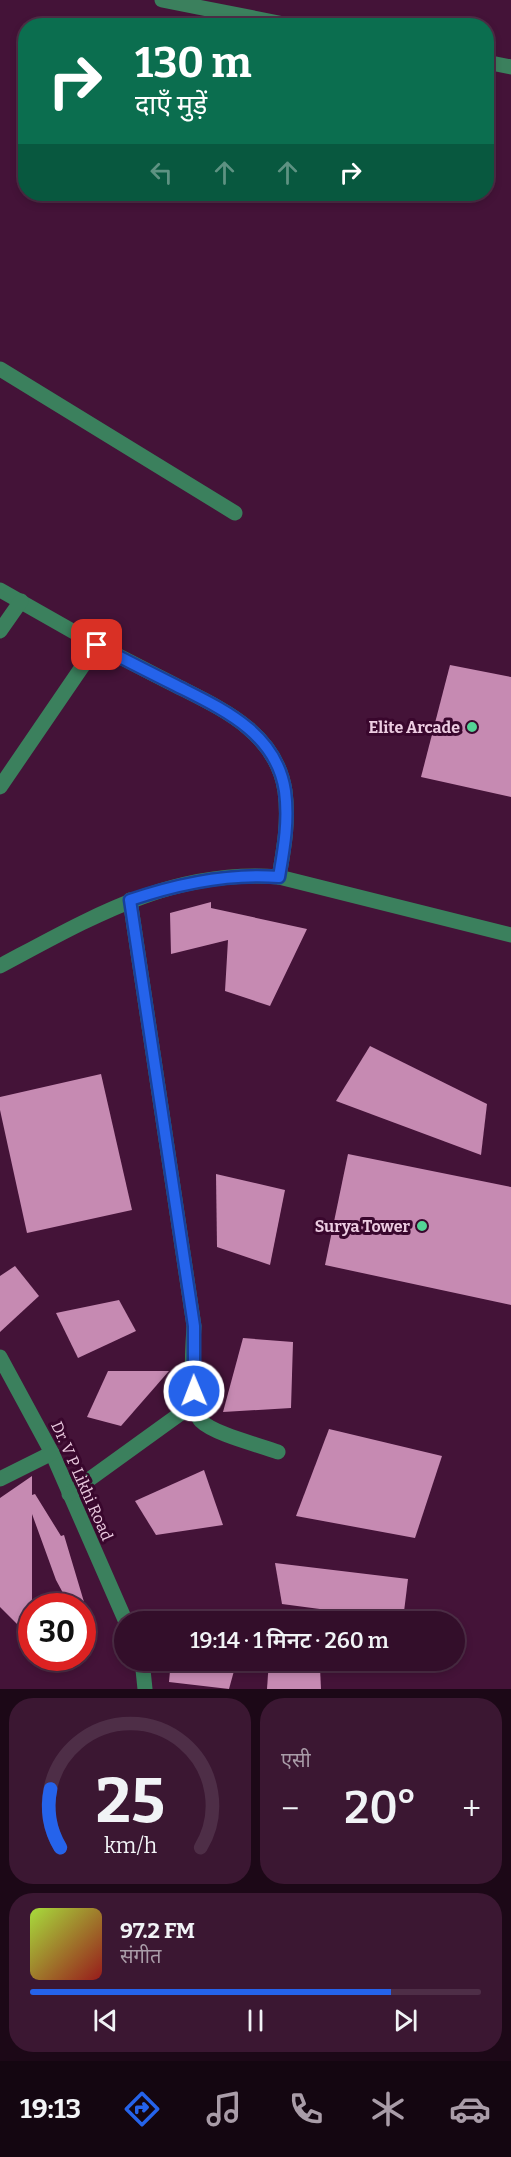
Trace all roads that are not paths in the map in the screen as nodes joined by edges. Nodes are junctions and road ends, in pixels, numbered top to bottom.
1 (162, 0) edge
2 (253, 18) edge
3 (494, 64) edge
4 (511, 67) edge
5 (0, 369) edge
6 (235, 513) dead end
7 (0, 590) edge
8 (21, 602) junction
9 (0, 631) edge
10 (97, 645) junction
11 (0, 787) edge
12 (279, 877) junction
13 (130, 900) junction
14 (511, 935) edge
15 (0, 966) edge
16 (0, 1357) edge
17 (195, 1403) junction
18 (278, 1452) dead end
19 (52, 1453) junction
20 (0, 1479) edge
21 (69, 1494) junction
22 (121, 1611) edge
23 (143, 1671) edge
24 (145, 1689) edge

1 - 2 street
3 - 4 street
5 - 6 street
7 - 8 street
8 - 9 street
8 - 10 street
10 - 11 street
10 - 12 street
12 - 13 street
12 - 14 street
13 - 15 street
13 - 17 street
16 - 19 street, Dr. V P Likhi Road
17 - 18 street
17 - 21 street
19 - 20 street
19 - 21 street, Dr. V P Likhi Road
21 - 22 street, Dr. V P Likhi Road
23 - 24 street

